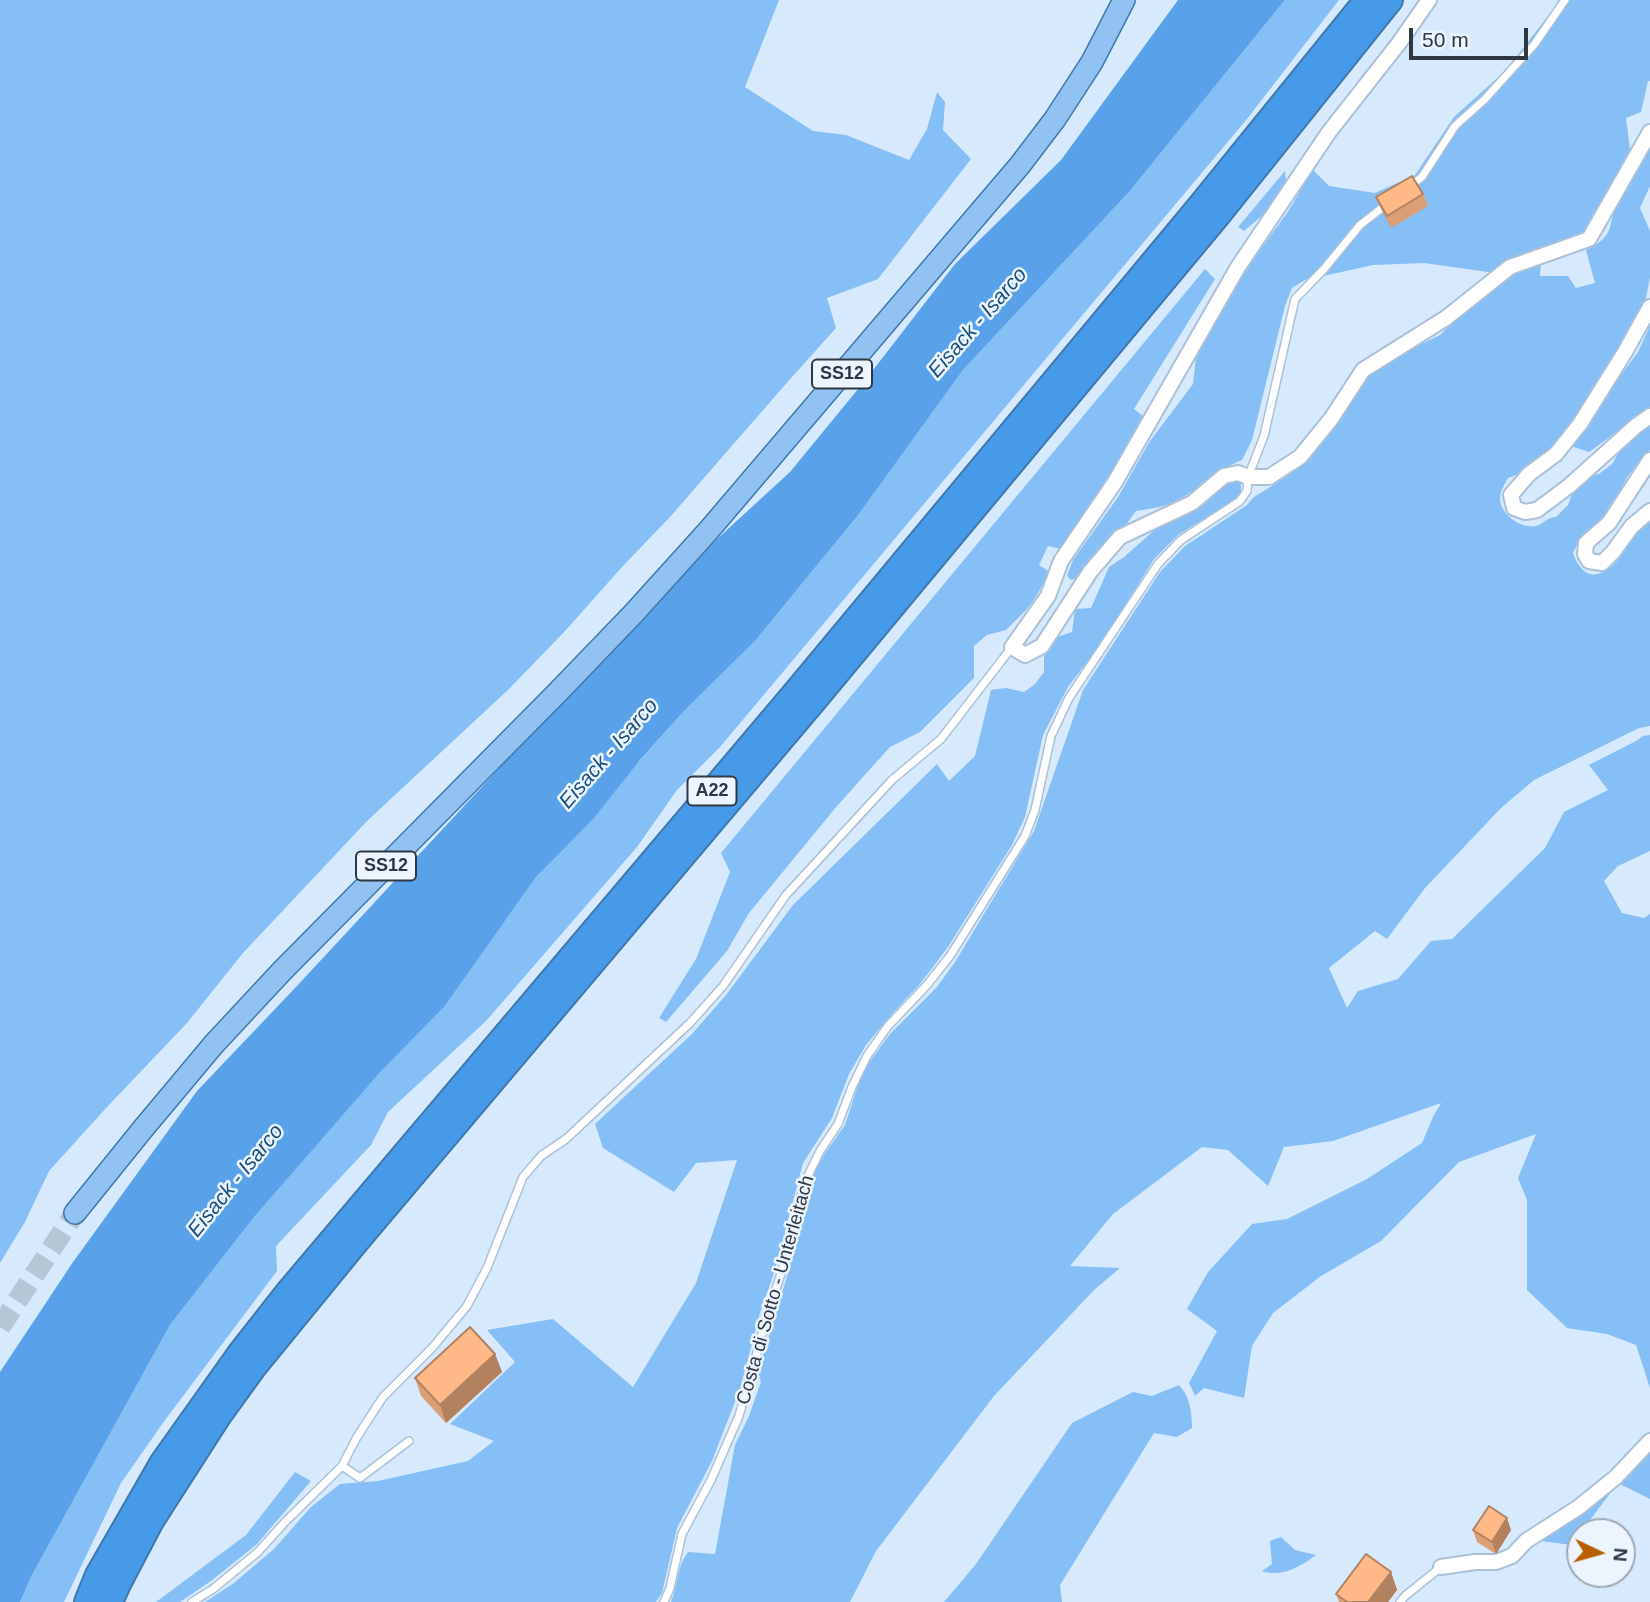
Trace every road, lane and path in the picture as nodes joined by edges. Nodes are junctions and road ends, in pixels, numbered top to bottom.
1 (1124, 0) edge
2 (1367, 0) edge
3 (1390, 0) edge
4 (1429, 0) edge
5 (1565, 0) edge
6 (1650, 132) edge
7 (1401, 193) edge
8 (1391, 201) edge
9 (1650, 307) edge
10 (1650, 416) edge
11 (1650, 460) edge
12 (1248, 477) junction
13 (1650, 511) edge
14 (1012, 647) junction
15 (75, 1213) tunnel mouth
16 (409, 1441) dead end
17 (1650, 1441) edge
18 (342, 1466) junction
19 (1441, 1567) joint
20 (87, 1602) edge
21 (110, 1602) edge
22 (192, 1602) edge
23 (664, 1602) edge
24 (1400, 1602) edge

1 - 15 main road, SS12
2 - 20 highway, A22
3 - 21 highway, A22
4 - 14 street
5 - 7 lane
6 - 12 street
8 - 12 lane, Costa di Sotto - Unterleitach
9 - 10 street
11 - 13 street
12 - 14 street
12 - 23 lane, Costa di Sotto - Unterleitach
14 - 18 lane
16 - 18 lane
17 - 19 street
18 - 22 lane
19 - 24 lane

